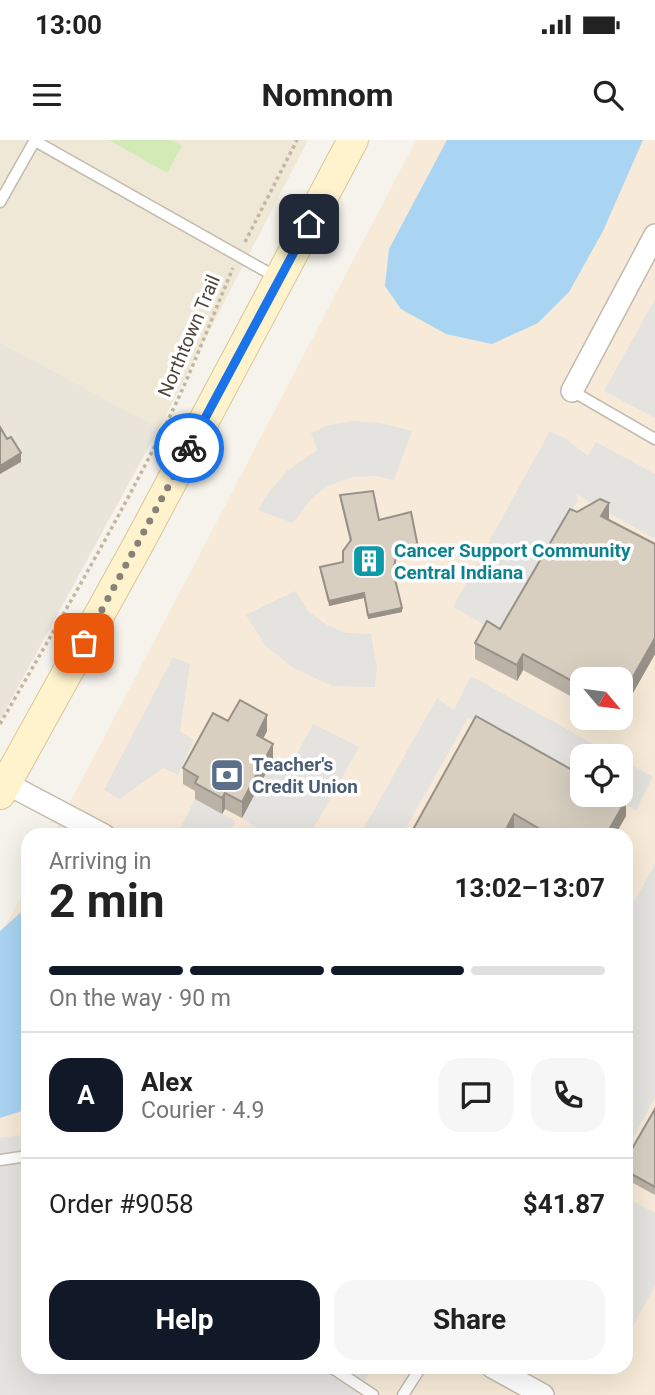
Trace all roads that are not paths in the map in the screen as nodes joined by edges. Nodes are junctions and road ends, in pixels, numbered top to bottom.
1 (353, 140) edge
2 (35, 141) edge
3 (0, 202) edge
4 (655, 235) edge
5 (280, 279) junction
6 (572, 391) joint
7 (655, 439) edge
8 (2, 785) edge
9 (90, 828) edge
10 (21, 1157) edge
11 (0, 1160) edge
12 (342, 1374) edge
13 (416, 1374) edge
14 (505, 1374) edge
15 (373, 1395) edge
16 (402, 1395) edge
17 (543, 1395) edge

1 - 5 main road
2 - 3 lane
2 - 5 lane
4 - 6 street
5 - 8 main road
6 - 7 lane
8 - 9 street
10 - 11 lane
12 - 15 lane
13 - 16 lane
14 - 17 street

